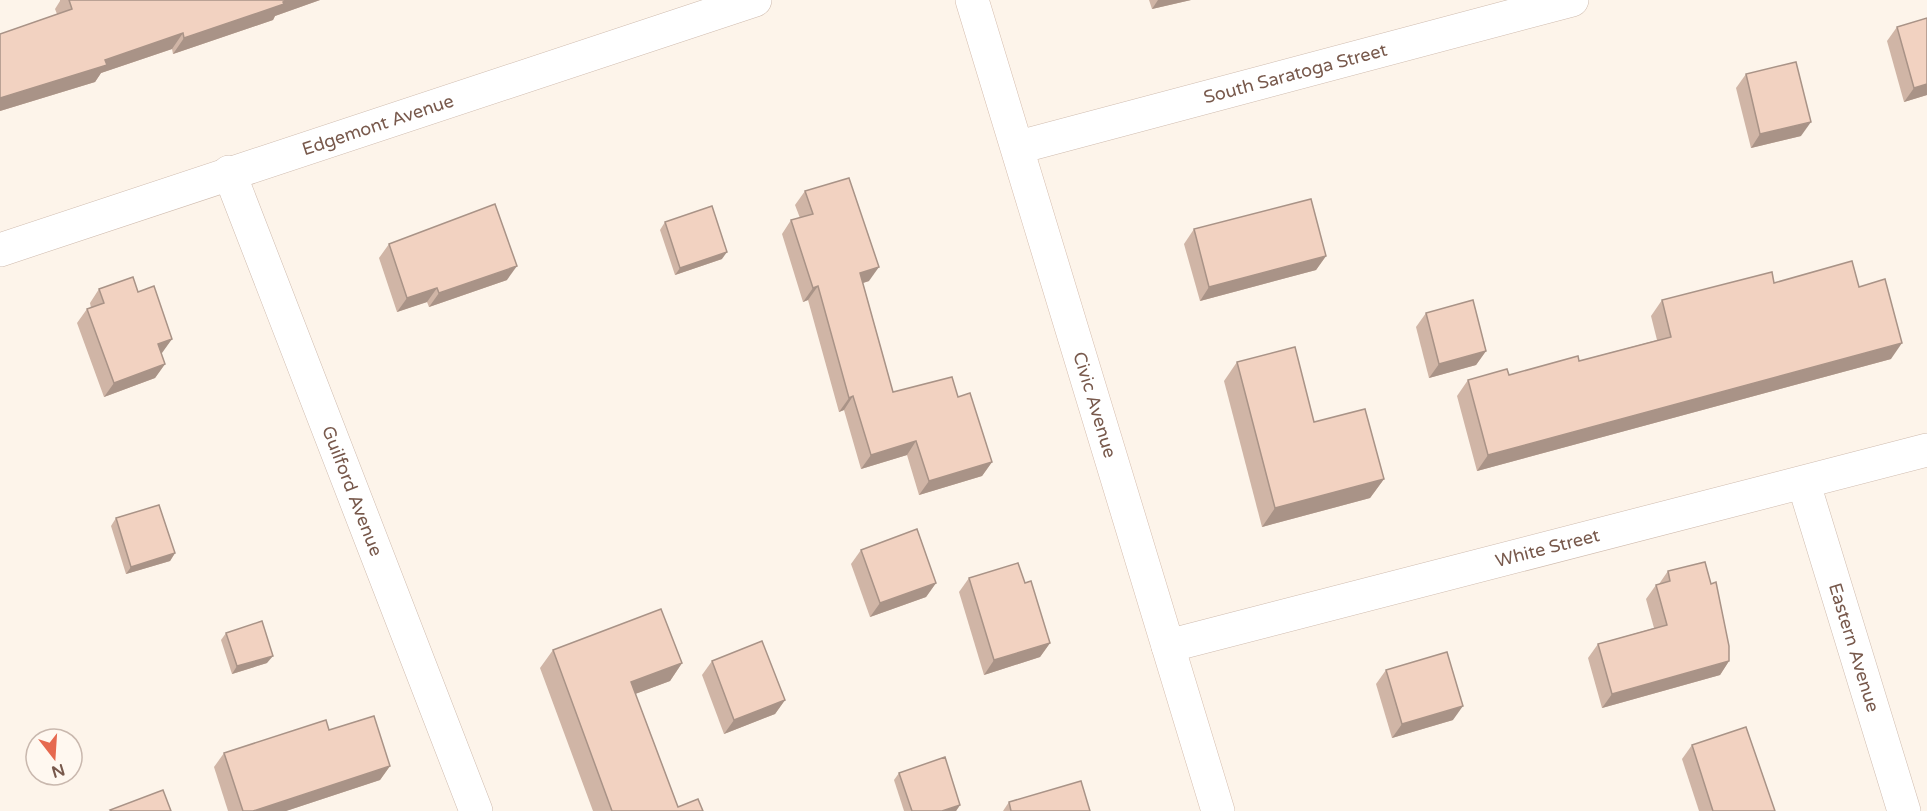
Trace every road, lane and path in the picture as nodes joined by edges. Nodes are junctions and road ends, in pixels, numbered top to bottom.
1 (755, 0) edge
2 (972, 0) edge
3 (1572, 0) edge
4 (1019, 147) junction
5 (229, 172) junction
6 (0, 250) edge
7 (1927, 450) edge
8 (1804, 484) junction
9 (1168, 646) junction
10 (476, 811) edge
11 (1218, 811) edge
12 (1904, 811) edge

1 - 5 street, Edgemont Avenue
2 - 4 street, Civic Avenue
3 - 4 street, South Saratoga Street
4 - 9 street, Civic Avenue
5 - 6 street, Edgemont Avenue
5 - 10 street, Guilford Avenue
7 - 8 street, White Street
8 - 9 street, White Street
8 - 12 street, Eastern Avenue
9 - 11 street, Civic Avenue

